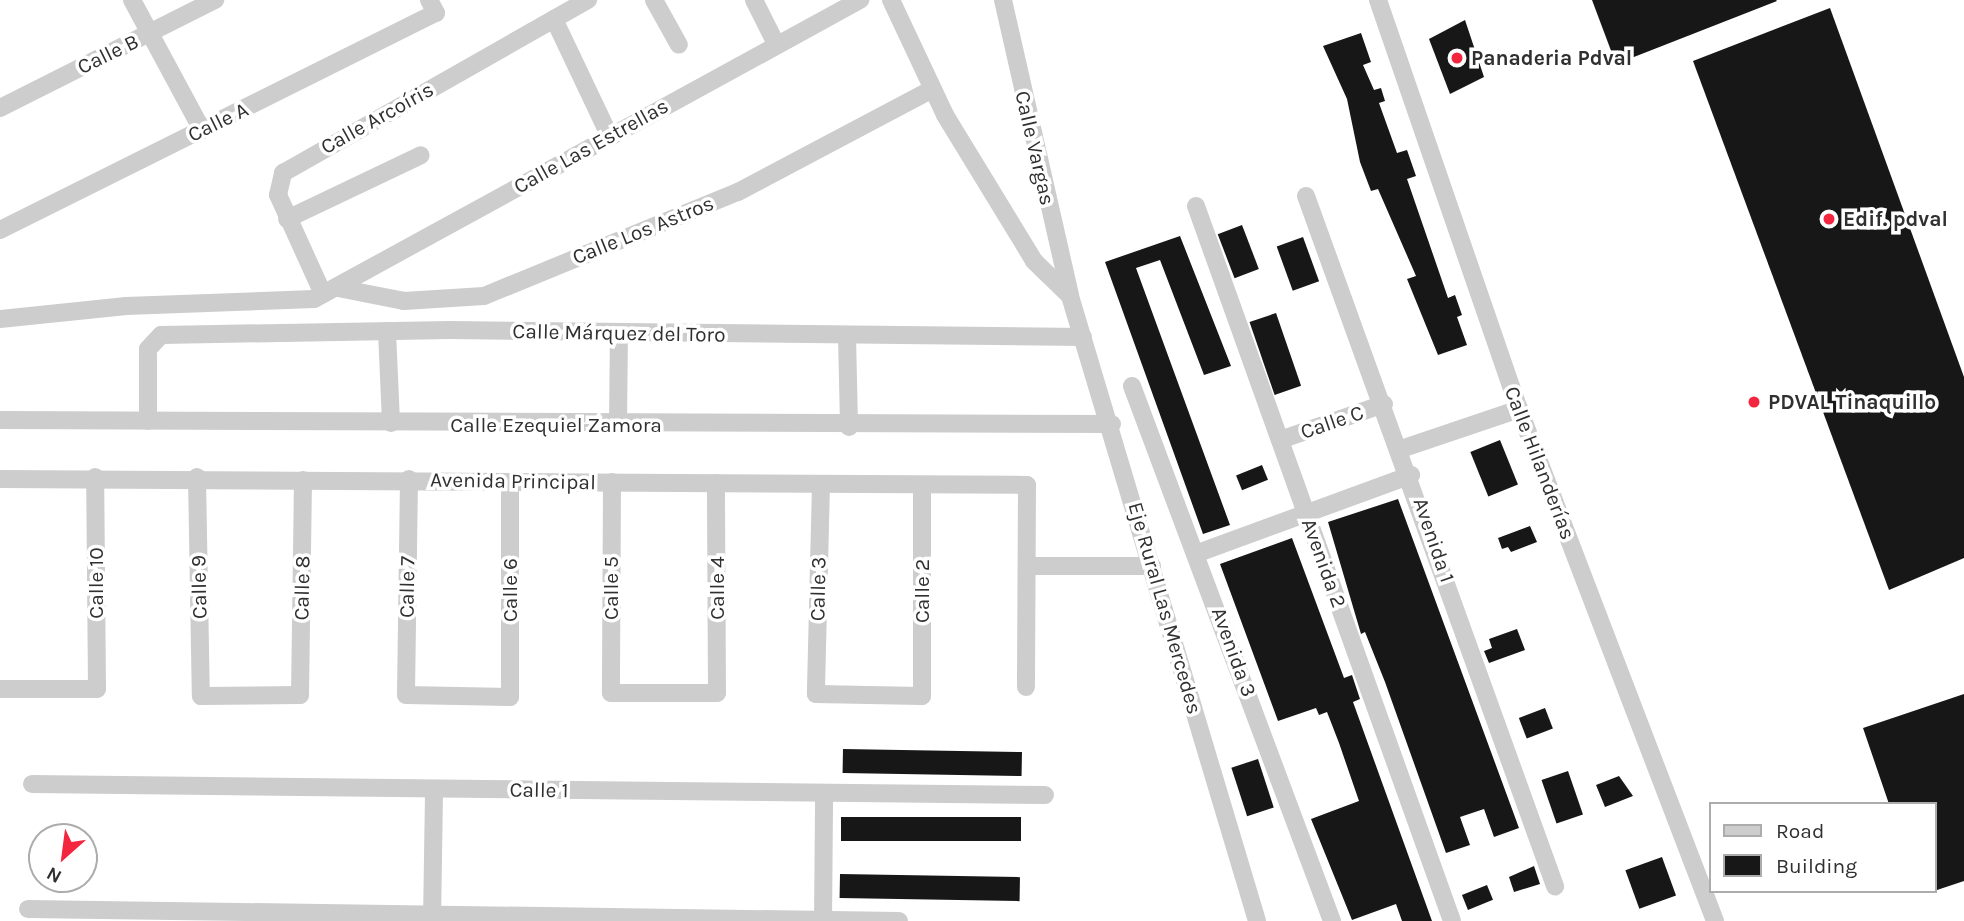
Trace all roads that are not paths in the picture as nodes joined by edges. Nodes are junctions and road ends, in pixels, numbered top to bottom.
1 (132, 0) edge
2 (215, 0) edge
3 (588, 0) edge
4 (654, 0) edge
5 (754, 0) edge
6 (860, 0) edge
7 (877, 0) edge
8 (1003, 0) edge
9 (1378, 0) edge
10 (433, 7) edge
11 (894, 9) edge
12 (554, 19) junction
13 (149, 34) junction
14 (776, 44) junction
15 (679, 45) dead end
16 (931, 90) junction
17 (0, 108) edge
18 (202, 130) junction
19 (608, 135) junction
20 (421, 155) dead end
21 (1306, 196) dead end
22 (1196, 206) dead end
23 (287, 219) junction
24 (0, 230) edge
25 (331, 291) junction
26 (1070, 296) junction
27 (0, 319) edge
28 (387, 331) junction
29 (619, 332) junction
30 (847, 336) junction
31 (1083, 337) junction
32 (1132, 386) dead end
33 (1384, 404) junction
34 (1519, 409) junction
35 (0, 419) edge
36 (148, 421) junction
37 (390, 424) junction
38 (1111, 424) junction
39 (618, 425) junction
40 (849, 426) junction
41 (1280, 440) junction
42 (1401, 449) junction
43 (1410, 475) junction
44 (95, 477) junction
45 (197, 477) junction
46 (0, 479) edge
47 (409, 479) junction
48 (303, 480) junction
49 (510, 482) junction
50 (612, 482) junction
51 (716, 483) junction
52 (821, 484) junction
53 (922, 486) junction
54 (1306, 513) junction
55 (1198, 553) junction
56 (1027, 566) junction
57 (1152, 566) junction
58 (1026, 687) dead end
59 (0, 689) edge
60 (717, 693) joint
61 (300, 695) joint
62 (922, 696) joint
63 (510, 697) joint
64 (32, 785) dead end
65 (434, 789) junction
66 (824, 794) junction
67 (1045, 795) dead end
68 (1555, 886) dead end
69 (29, 909) dead end
70 (432, 918) edge
71 (823, 920) edge
72 (899, 921) edge
73 (1257, 921) edge
74 (1332, 921) edge
75 (1452, 921) edge
76 (1714, 921) edge

1 - 13 street
2 - 13 street, Calle B
3 - 12 street, Calle Arcoíris
4 - 15 street
5 - 14 street
6 - 14 street, Calle Las Estrellas
7 - 11 street
8 - 26 street, Calle Vargas
9 - 34 street, Calle Hilanderías
10 - 18 street, Calle A
11 - 16 street
12 - 19 street
12 - 23 street, Calle Arcoíris
13 - 17 street, Calle B
13 - 18 street
14 - 19 street, Calle Las Estrellas
16 - 25 street, Calle Los Astros
16 - 26 street
18 - 24 street, Calle A
19 - 25 street, Calle Las Estrellas
20 - 23 street
21 - 33 street, Avenida 1
22 - 41 street, Avenida 2
23 - 25 street, Calle Arcoíris
25 - 27 street
26 - 31 street, Eje Rural Las Mercedes
28 - 29 street, Calle Márquez del Toro
28 - 36 street, Calle Márquez del Toro
28 - 37 street
29 - 30 street, Calle Márquez del Toro
29 - 39 street
30 - 31 street, Calle Márquez del Toro
30 - 40 street
31 - 38 street, Eje Rural Las Mercedes
32 - 55 street, Avenida 3
33 - 41 street, Calle C
33 - 42 street, Avenida 1
34 - 42 street
34 - 76 street, Calle Hilanderías
35 - 36 street, Calle Ezequiel Zamora
36 - 37 street, Calle Ezequiel Zamora
37 - 39 street, Calle Ezequiel Zamora
38 - 40 street, Calle Ezequiel Zamora
38 - 57 street, Eje Rural Las Mercedes
39 - 40 street, Calle Ezequiel Zamora
41 - 54 street, Avenida 2
42 - 43 street, Avenida 1
43 - 54 street
43 - 68 street, Avenida 1
44 - 45 street, Avenida Principal
44 - 46 street, Avenida Principal
44 - 59 street, Calle 10
45 - 48 street, Avenida Principal
45 - 61 street, Calle 9
47 - 48 street, Avenida Principal
47 - 49 street, Avenida Principal
47 - 63 street, Calle 7
48 - 61 street, Calle 8
49 - 50 street, Avenida Principal
49 - 63 street, Calle 6
50 - 51 street, Avenida Principal
50 - 60 street, Calle 5
51 - 52 street, Avenida Principal
51 - 60 street, Calle 4
52 - 53 street, Avenida Principal
52 - 62 street, Calle 3
53 - 56 street, Avenida Principal
53 - 62 street, Calle 2
54 - 55 street
54 - 75 street, Avenida 2
55 - 74 street, Avenida 3
56 - 57 street
56 - 58 street
57 - 73 street, Eje Rural Las Mercedes
64 - 65 street, Calle 1
65 - 66 street, Calle 1
65 - 70 street
66 - 67 street, Calle 1
66 - 71 street
69 - 70 street
70 - 71 street
71 - 72 street

